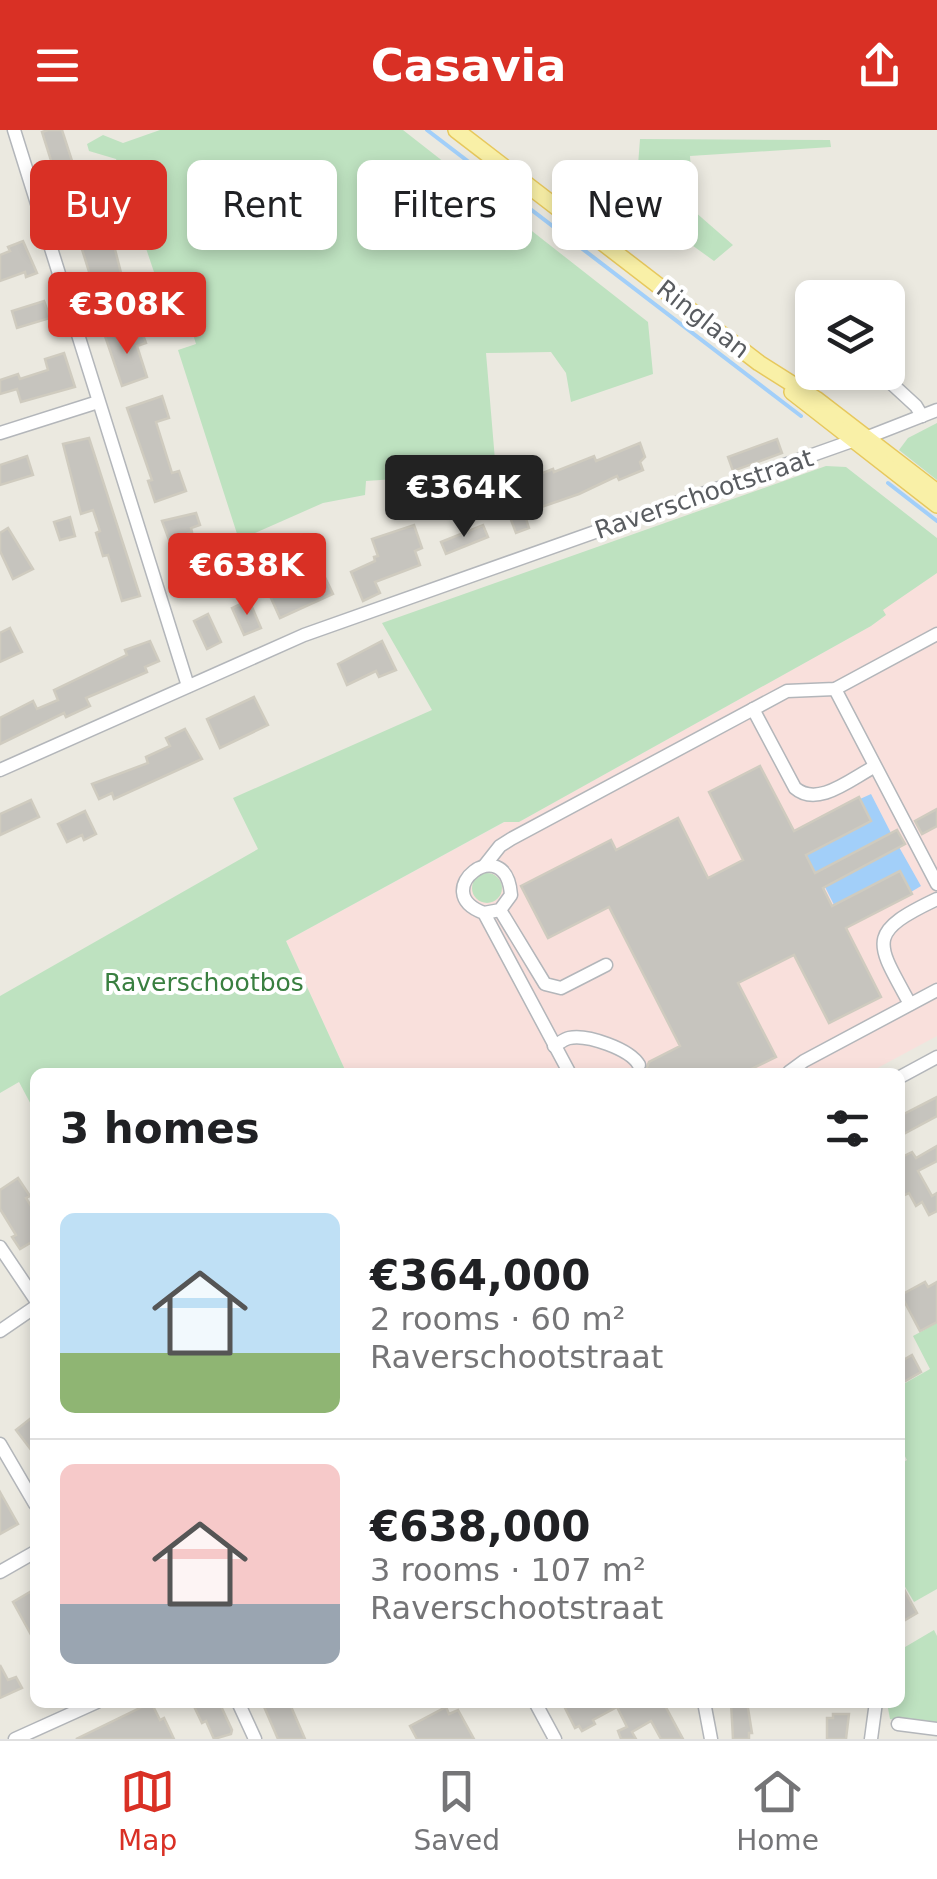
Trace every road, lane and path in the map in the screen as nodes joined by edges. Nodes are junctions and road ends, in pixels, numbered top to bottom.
1 (14, 130) edge
2 (456, 130) edge
3 (760, 362) junction
4 (898, 390) edge
5 (98, 402) junction
6 (937, 410) edge
7 (922, 416) junction
8 (0, 434) edge
9 (860, 439) junction
10 (937, 492) edge
11 (937, 504) edge
12 (937, 634) edge
13 (188, 686) junction
14 (835, 690) junction
15 (752, 709) junction
16 (874, 767) junction
17 (0, 770) edge
18 (485, 865) junction
19 (937, 884) edge
20 (937, 899) edge
21 (500, 910) junction
22 (484, 913) junction
23 (606, 965) dead end
24 (937, 990) edge
25 (910, 1004) junction
26 (554, 1046) junction
27 (937, 1057) edge
28 (639, 1064) dead end
29 (567, 1068) edge
30 (795, 1068) edge
31 (905, 1074) edge
32 (0, 1247) edge
33 (30, 1292) edge
34 (30, 1311) edge
35 (0, 1331) edge
36 (0, 1444) edge
37 (30, 1495) edge
38 (30, 1555) edge
39 (0, 1572) edge
40 (84, 1708) edge
41 (241, 1708) edge
42 (538, 1708) edge
43 (705, 1708) edge
44 (875, 1708) edge
45 (898, 1724) dead end
46 (937, 1729) edge
47 (15, 1739) edge
48 (255, 1739) edge
49 (555, 1739) edge
50 (711, 1739) edge
51 (871, 1739) edge

1 - 5 street
2 - 3 main road, Ringlaan
3 - 9 main road, Ringlaan
3 - 9 main road, Ringlaan
4 - 7 street
5 - 8 street
5 - 13 street
6 - 7 street, Raverschootstraat
7 - 9 street, Raverschootstraat
9 - 10 main road, Ringlaan
9 - 11 main road, Ringlaan
9 - 13 street, Raverschootstraat
12 - 14 street
13 - 17 street, Raverschootstraat
14 - 15 street
14 - 16 street
15 - 16 street
15 - 18 street
16 - 19 street
18 - 21 street
18 - 22 street
20 - 25 street
21 - 22 street
21 - 23 street
22 - 26 street
24 - 25 street
25 - 30 street
26 - 28 street
26 - 29 street
27 - 31 street
32 - 33 street
34 - 35 street
36 - 37 street
38 - 39 street
40 - 47 street
41 - 48 street
42 - 49 street
43 - 50 street
44 - 51 street
45 - 46 street

